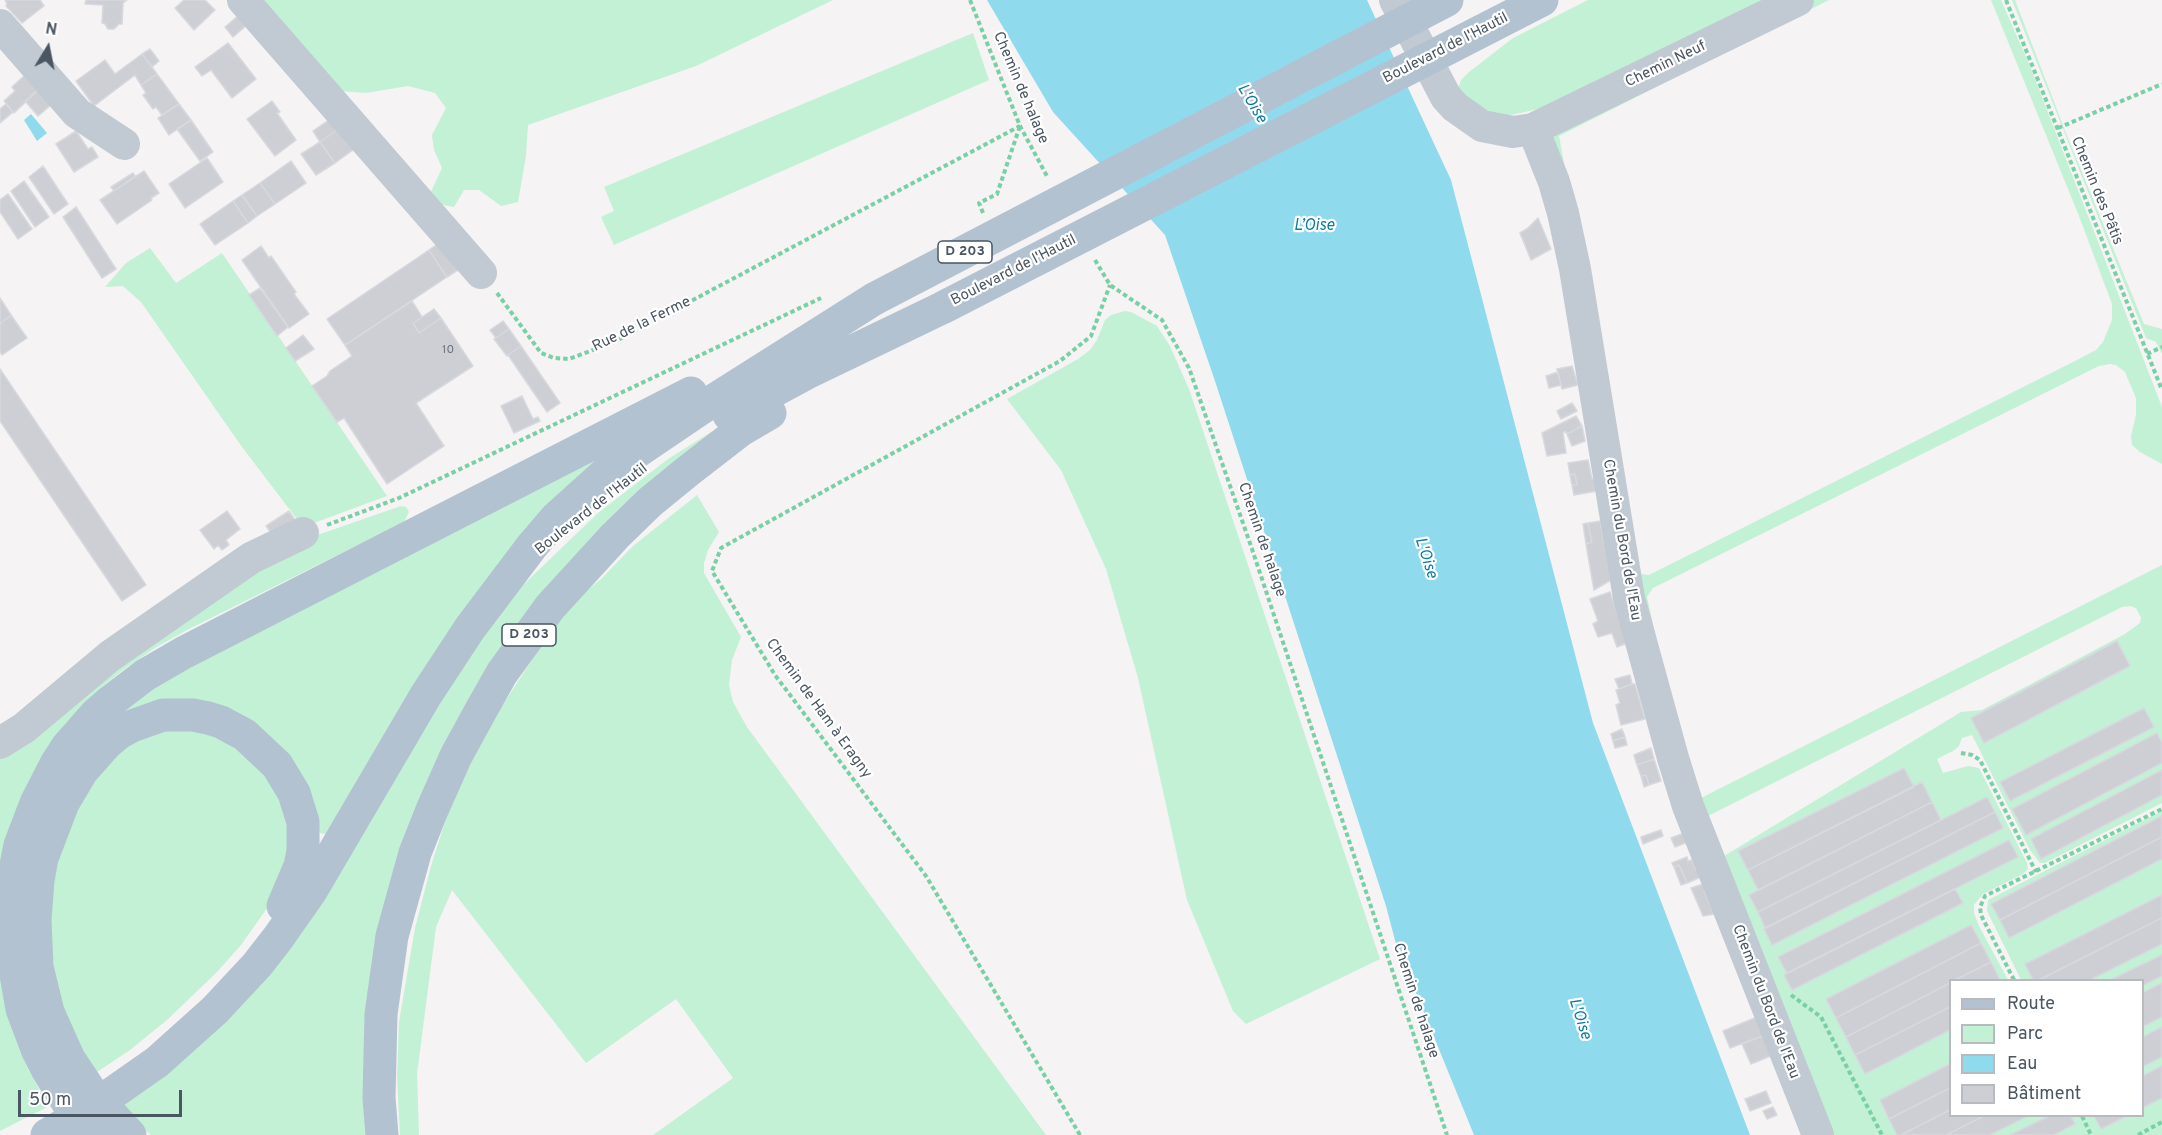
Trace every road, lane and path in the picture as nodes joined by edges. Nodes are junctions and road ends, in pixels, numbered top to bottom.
1 (243, 0) edge
2 (970, 0) edge
3 (1395, 0) edge
4 (1447, 0) edge
5 (1542, 0) edge
6 (1798, 0) edge
7 (2006, 0) edge
8 (0, 25) edge
9 (2162, 84) edge
10 (1020, 126) junction
11 (2058, 128) junction
12 (1533, 129) junction
13 (124, 144) dead end
14 (1053, 193) junction
15 (985, 220) dead end
16 (1082, 248) junction
17 (481, 273) joint
18 (1110, 285) junction
19 (826, 295) dead end
20 (874, 299) junction
21 (942, 308) junction
22 (2162, 347) edge
23 (2147, 354) junction
24 (2162, 390) edge
25 (303, 533) joint
26 (508, 578) junction
27 (0, 743) edge
28 (1961, 753) dead end
29 (2162, 809) edge
30 (2036, 872) junction
31 (2013, 979) edge
32 (237, 987) junction
33 (1785, 991) dead end
34 (58, 1064) junction
35 (2082, 1117) edge
36 (2162, 1122) edge
37 (47, 1135) edge
38 (97, 1135) edge
39 (130, 1135) edge
40 (382, 1135) edge
41 (1080, 1135) edge
42 (1447, 1135) edge
43 (1818, 1135) edge
44 (1882, 1135) edge
45 (2091, 1135) edge
46 (2138, 1135) edge

1 - 17 street
2 - 10 path, Chemin de halage
3 - 12 street
4 - 14 main road, Boulevard de l'Hautil
5 - 16 main road, Boulevard de l'Hautil / D 203
6 - 12 street, Chemin Neuf
7 - 11 path, Chemin des Pâtis
8 - 13 street
9 - 11 path
10 - 14 path, Chemin de halage
10 - 15 path
10 - 17 path, Rue de la Ferme
11 - 23 path, Chemin des Pâtis
12 - 43 street, Chemin du Bord de l'Eau
14 - 20 main road, Boulevard de l'Hautil / D 203
16 - 18 path, Chemin de halage
16 - 21 main road, Boulevard de l'Hautil / D 203
18 - 41 path, Chemin de Ham à Eragny
18 - 42 path, Chemin de halage
19 - 25 path
20 - 26 main road, Boulevard de l'Hautil
20 - 34 main road, D 203
21 - 26 main road, Boulevard de l'Hautil
21 - 40 main road, D 203
22 - 23 path
23 - 24 path, Chemin des Pâtis
25 - 27 street
26 - 32 main road, Boulevard de l'Hautil
28 - 30 path
29 - 30 path
30 - 31 path
32 - 34 main road, D 203
32 - 37 main road, Boulevard de l'Hautil
33 - 44 path
34 - 38 main road, D 203
34 - 39 main road, D 203
35 - 45 path
36 - 46 path

